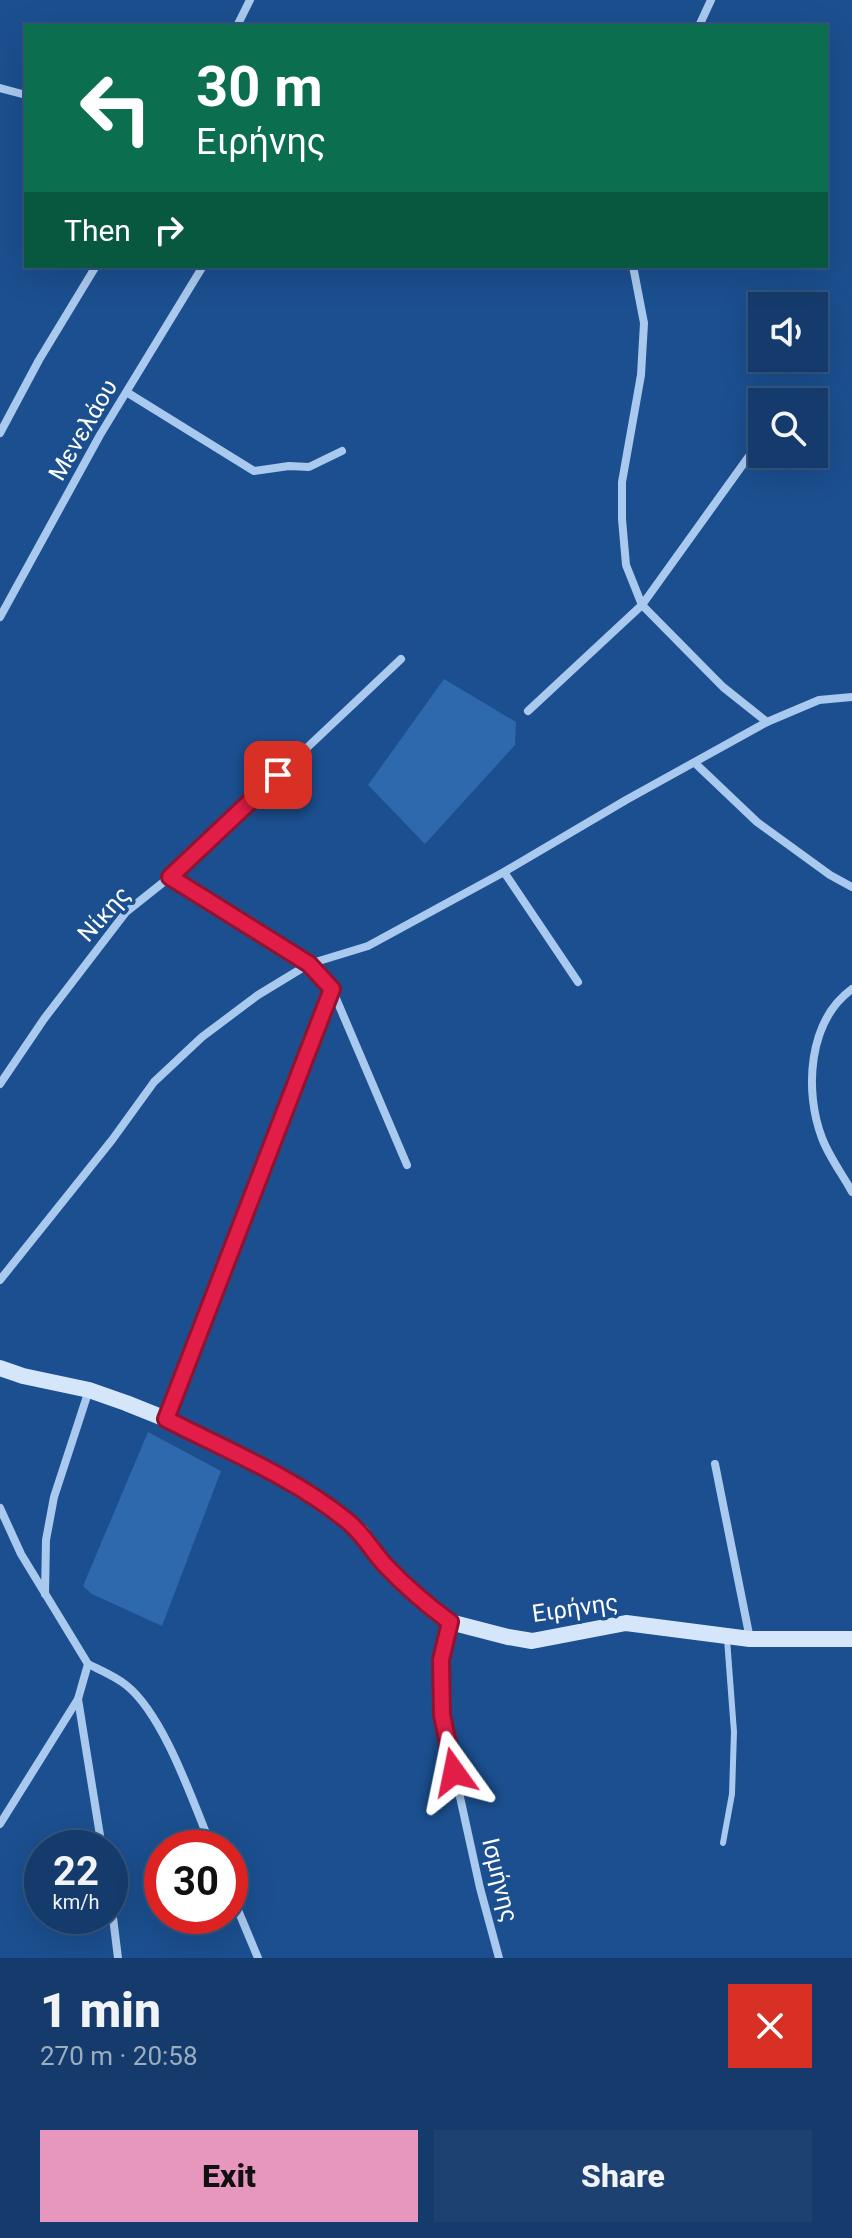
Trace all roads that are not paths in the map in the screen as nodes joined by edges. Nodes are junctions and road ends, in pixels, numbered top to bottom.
1 (250, 0) edge
2 (711, 0) edge
3 (238, 24) edge
4 (700, 24) edge
5 (0, 88) edge
6 (24, 94) edge
7 (95, 268) edge
8 (202, 268) edge
9 (633, 268) edge
10 (128, 393) junction
11 (0, 433) edge
12 (342, 451) dead end
13 (748, 457) edge
14 (642, 605) junction
15 (0, 617) edge
16 (401, 659) dead end
17 (852, 697) edge
18 (528, 711) dead end
19 (767, 722) junction
20 (695, 763) junction
21 (504, 872) junction
22 (170, 877) junction
23 (852, 887) edge
24 (309, 964) junction
25 (578, 982) dead end
26 (332, 989) junction
27 (852, 989) edge
28 (0, 1084) edge
29 (407, 1165) dead end
30 (852, 1192) edge
31 (0, 1280) edge
32 (0, 1368) edge
33 (89, 1390) junction
34 (166, 1419) junction
35 (715, 1464) dead end
36 (0, 1508) edge
37 (45, 1595) junction
38 (450, 1622) junction
39 (727, 1636) junction
40 (750, 1639) junction
41 (852, 1639) edge
42 (88, 1664) junction
43 (78, 1699) junction
44 (0, 1824) edge
45 (99, 1830) edge
46 (204, 1830) edge
47 (723, 1843) dead end
48 (115, 1934) edge
49 (248, 1934) edge
50 (118, 1958) edge
51 (258, 1958) edge
52 (499, 1958) edge

1 - 3 street
2 - 4 street
5 - 6 street
7 - 11 street
8 - 10 street, Μενελάου
9 - 14 street
10 - 12 street
10 - 15 street, Μενελάου
13 - 14 street
14 - 18 street
14 - 19 street
16 - 22 street, Νίκης
17 - 19 street
19 - 20 street
20 - 21 street
20 - 23 street
21 - 24 street
21 - 25 street
22 - 24 street
22 - 28 street, Νίκης
24 - 26 street
24 - 31 street
26 - 29 street
26 - 34 street
27 - 30 street
32 - 33 street, Ειρήνης
33 - 34 street, Ειρήνης
33 - 37 street
34 - 38 street, Ειρήνης
35 - 40 street
36 - 37 street
37 - 42 street
38 - 39 street, Ειρήνης
38 - 52 street, Ισμήνης
39 - 40 street, Ειρήνης
39 - 47 lane
40 - 41 street, Ειρήνης
42 - 43 street
42 - 46 street
43 - 44 street
43 - 45 street
48 - 50 street
49 - 51 street

